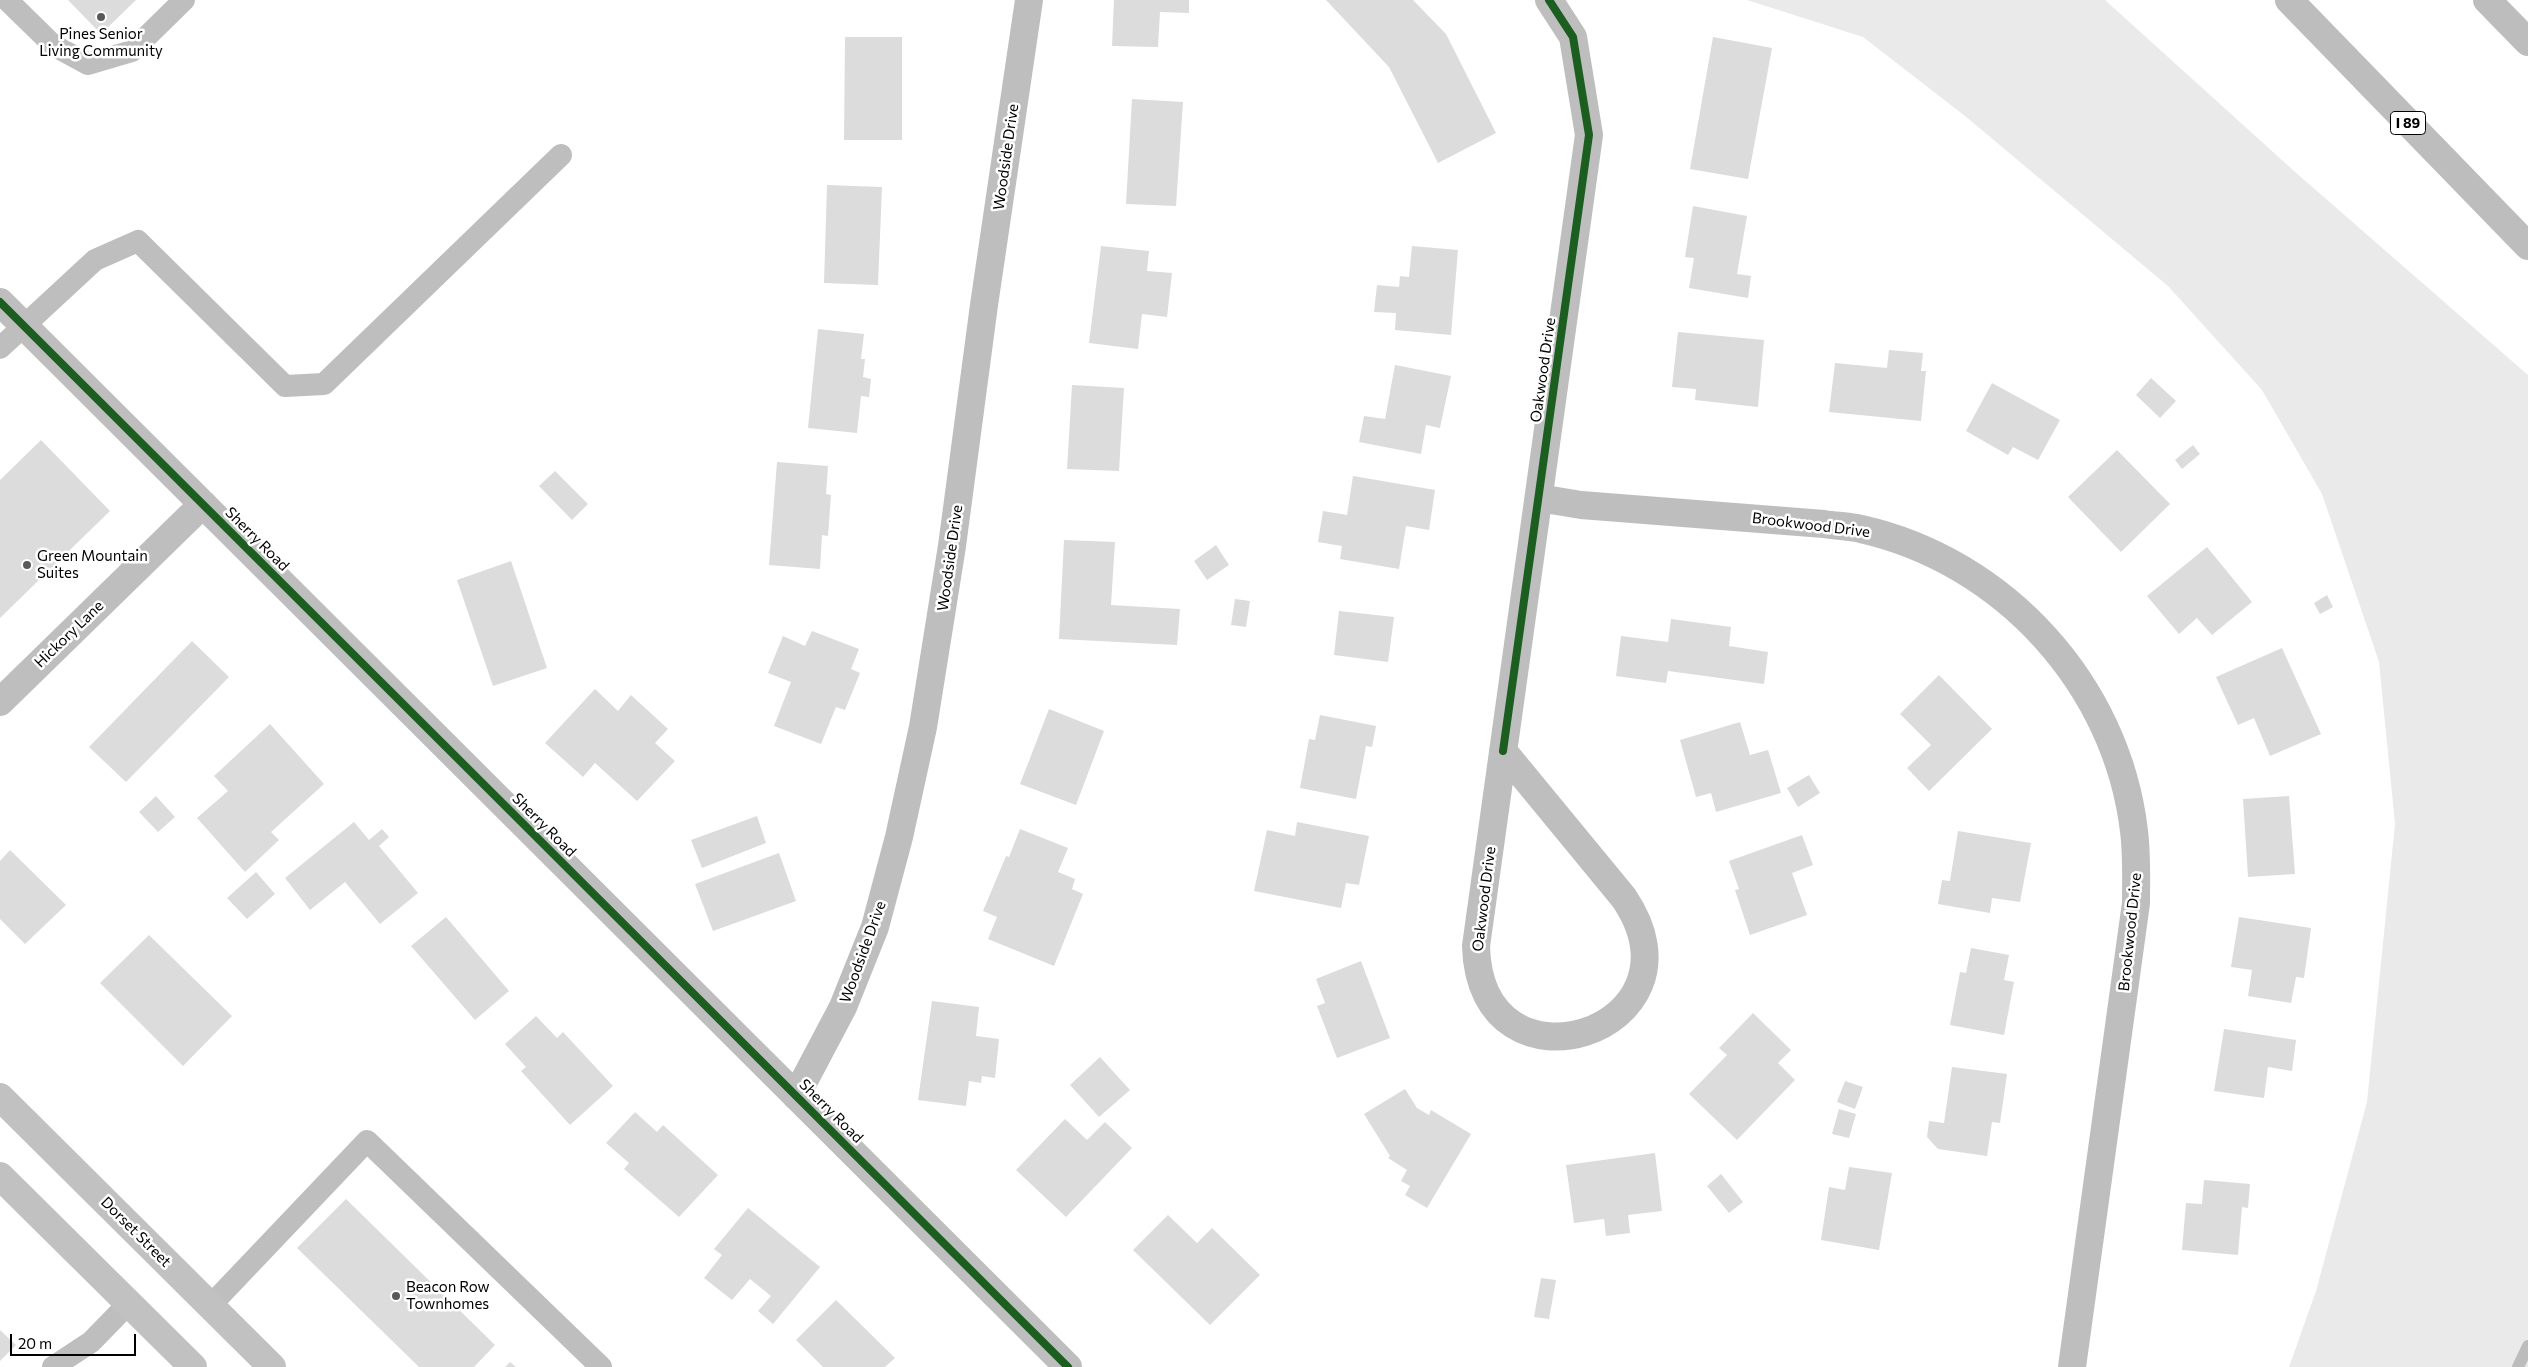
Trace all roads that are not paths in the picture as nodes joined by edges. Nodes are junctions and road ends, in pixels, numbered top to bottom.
1 (7, 0) edge
2 (184, 0) edge
3 (1029, 0) edge
4 (1549, 0) edge
5 (2289, 0) edge
6 (2487, 0) edge
7 (2528, 42) edge
8 (561, 155) dead end
9 (2528, 246) edge
10 (0, 302) edge
11 (23, 325) junction
12 (0, 348) edge
13 (1539, 498) junction
14 (203, 504) junction
15 (0, 702) edge
16 (1503, 751) junction
17 (796, 1096) junction
18 (0, 1097) edge
19 (0, 1176) edge
20 (129, 1303) junction
21 (210, 1306) junction
22 (53, 1367) edge
23 (193, 1367) edge
24 (272, 1367) edge
25 (601, 1367) edge
26 (1068, 1367) edge
27 (2072, 1367) edge

1 - 2 lane
3 - 17 street, Woodside Drive
4 - 13 street, Oakwood Drive
5 - 9 highway, I 89
6 - 7 highway
8 - 11 lane
10 - 11 street, Sherry Road
11 - 12 lane
11 - 14 street, Sherry Road
13 - 16 street, Oakwood Drive
13 - 27 street, Brookwood Drive
14 - 15 street, Hickory Lane
14 - 17 street, Sherry Road
16 - 16 street, Oakwood Drive
17 - 26 street, Sherry Road
18 - 21 main road, Dorset Street
19 - 20 main road
20 - 22 lane
20 - 23 main road
21 - 24 main road, Dorset Street
21 - 25 lane

